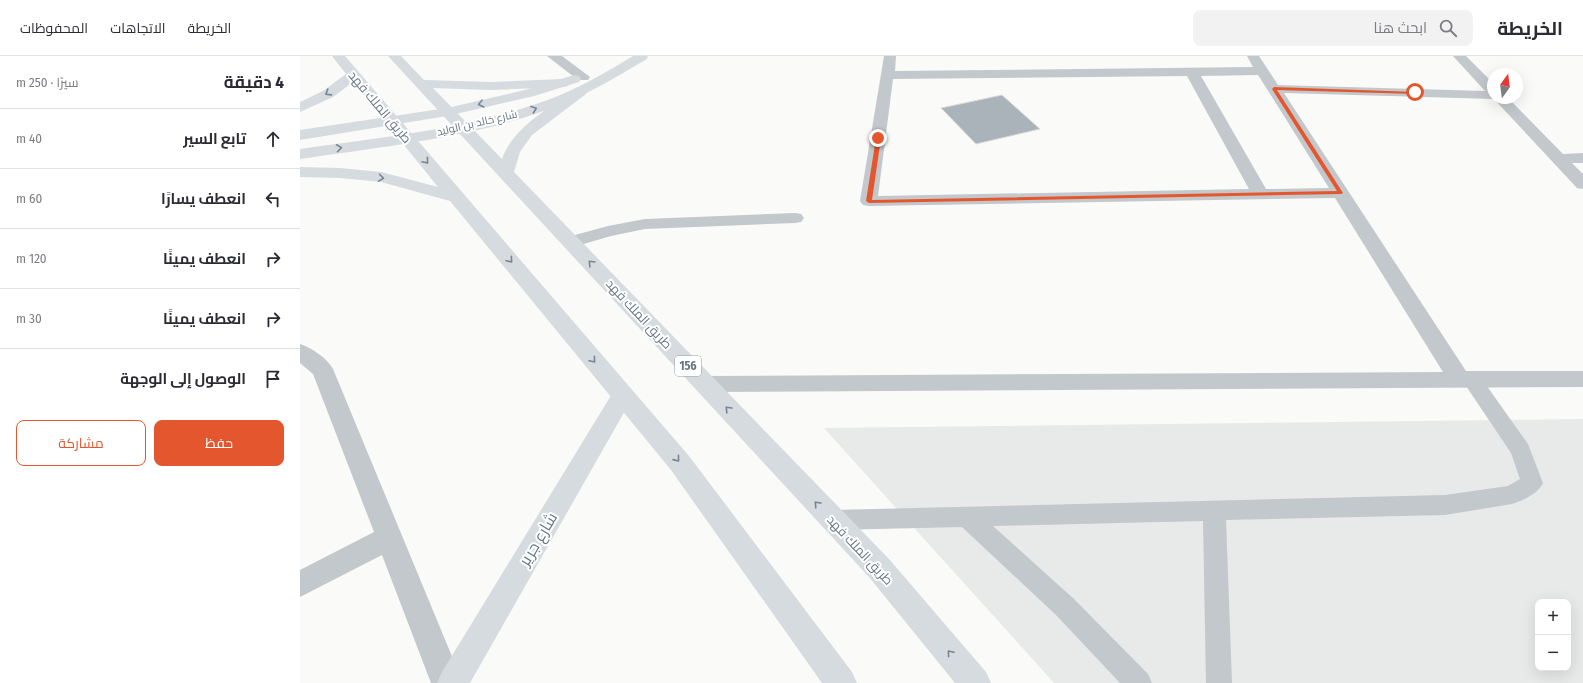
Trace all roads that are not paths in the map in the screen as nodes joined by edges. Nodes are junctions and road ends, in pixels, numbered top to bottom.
1 (338, 56) edge
2 (394, 56) edge
3 (554, 56) edge
4 (624, 56) edge
5 (642, 56) edge
6 (890, 56) edge
7 (1253, 56) edge
8 (1459, 56) edge
9 (1263, 71) junction
10 (1192, 72) junction
11 (354, 75) junction
12 (888, 75) junction
13 (563, 82) junction
14 (421, 84) junction
15 (582, 84) junction
16 (1487, 85) edge
17 (1274, 89) junction
18 (1487, 95) edge
19 (1506, 104) edge
20 (300, 108) edge
21 (447, 112) junction
22 (393, 121) junction
23 (463, 129) junction
24 (300, 135) edge
25 (407, 138) junction
26 (300, 154) edge
27 (1583, 158) edge
28 (1559, 159) junction
29 (300, 172) edge
30 (505, 173) junction
31 (1583, 184) edge
32 (1341, 193) junction
33 (1260, 194) junction
34 (456, 197) junction
35 (795, 218) dead end
36 (570, 242) junction
37 (300, 352) edge
38 (1583, 379) edge
39 (1466, 380) junction
40 (705, 384) junction
41 (624, 395) junction
42 (1214, 511) junction
43 (967, 517) junction
44 (833, 520) junction
45 (389, 538) junction
46 (300, 584) edge
47 (447, 683) edge
48 (453, 683) edge
49 (841, 683) edge
50 (975, 683) edge
51 (1139, 683) edge
52 (1219, 683) edge

1 - 11 main road, طريق الملك فهد
2 - 14 main road, طريق الملك فهد / 156
3 - 15 street
4 - 15 main road, شارع خالد بن الوليد
5 - 15 main road, شارع خالد بن الوليد
6 - 12 street
7 - 9 street
8 - 16 street
9 - 10 street
9 - 17 street
10 - 12 street
10 - 33 street
11 -> 20 main road
11 - 22 main road, طريق الملك فهد
12 - 33 street
13 - 14 main road
13 - 15 main road, شارع خالد بن الوليد
13 -> 21 main road, شارع خالد بن الوليد
14 - 21 main road, طريق الملك فهد / 156
23 -> 15 main road, شارع خالد بن الوليد
15 - 30 main road
17 - 18 street
17 - 32 street
19 - 28 street
21 - 22 main road, شارع خالد بن الوليد
21 - 23 main road, طريق الملك فهد / 156
22 - 24 main road, شارع خالد بن الوليد
22 - 25 main road, طريق الملك فهد
23 - 25 main road, شارع خالد بن الوليد
23 - 30 main road, طريق الملك فهد / 156
26 -> 25 main road, شارع خالد بن الوليد
25 -> 34 main road, طريق الملك فهد
27 - 28 street
28 - 31 street
29 -> 34 main road
30 - 36 main road, طريق الملك فهد / 156
32 - 33 street
32 - 39 street
34 -> 41 main road, طريق الملك فهد
35 - 36 street
40 -> 36 main road, طريق الملك فهد / 156
37 - 45 street
38 - 39 street
39 - 40 street
39 - 42 lane
44 -> 40 main road, طريق الملك فهد / 156
41 - 48 main road, شارع جرير
41 -> 49 main road, طريق الملك فهد
42 - 43 lane
42 - 52 lane
43 - 44 lane
43 - 51 lane
50 -> 44 main road, طريق الملك فهد / 156
45 - 46 street
45 - 47 street

